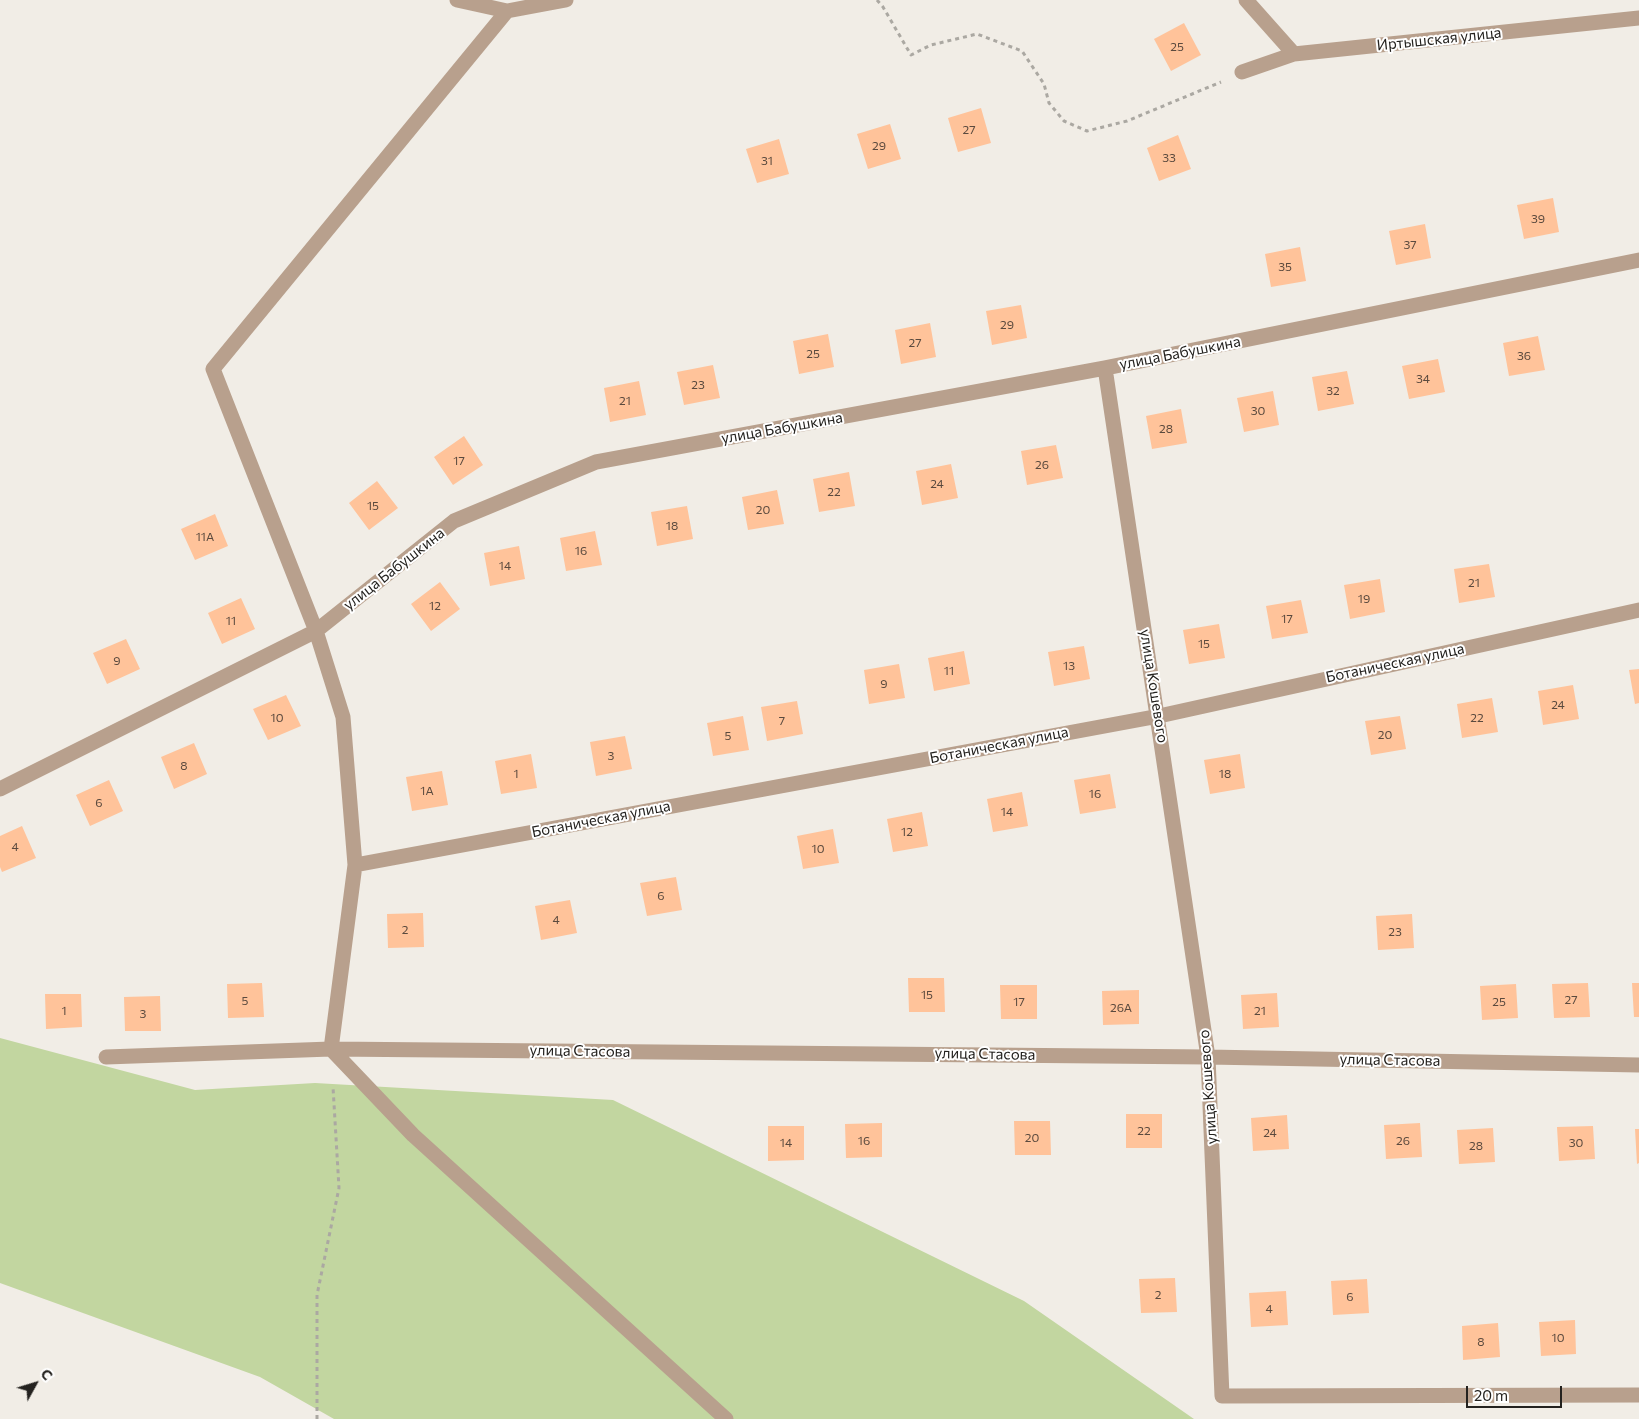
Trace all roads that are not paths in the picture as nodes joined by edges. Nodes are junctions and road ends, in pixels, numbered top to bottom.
1 (457, 0) edge
2 (566, 0) edge
3 (1246, 0) edge
4 (507, 11) junction
5 (1639, 18) edge
6 (1294, 54) junction
7 (1242, 72) road end
8 (1639, 260) edge
9 (1105, 368) junction
10 (1639, 610) edge
11 (316, 631) junction
12 (1159, 716) junction
13 (0, 789) edge
14 (355, 865) junction
15 (331, 1048) junction
16 (1208, 1056) junction
17 (106, 1057) dead end
18 (1639, 1065) edge
19 (1639, 1395) edge
20 (726, 1419) edge

1 - 4 street
2 - 4 street
3 - 6 street
4 - 11 street
5 - 6 street, Иртышская улица
6 - 7 street, Иртышская улица
8 - 9 street, улица Бабушкина
9 - 11 street, улица Бабушкина
9 - 12 street, улица Кошевого
10 - 12 street, Ботаническая улица
11 - 13 street, улица Бабушкина
11 - 14 street
12 - 14 street, Ботаническая улица
12 - 16 street, улица Кошевого
14 - 15 street
15 - 16 street, улица Стасова
15 - 17 street, улица Стасова
15 - 20 street
16 - 18 street, улица Стасова
16 - 19 street, улица Кошевого

